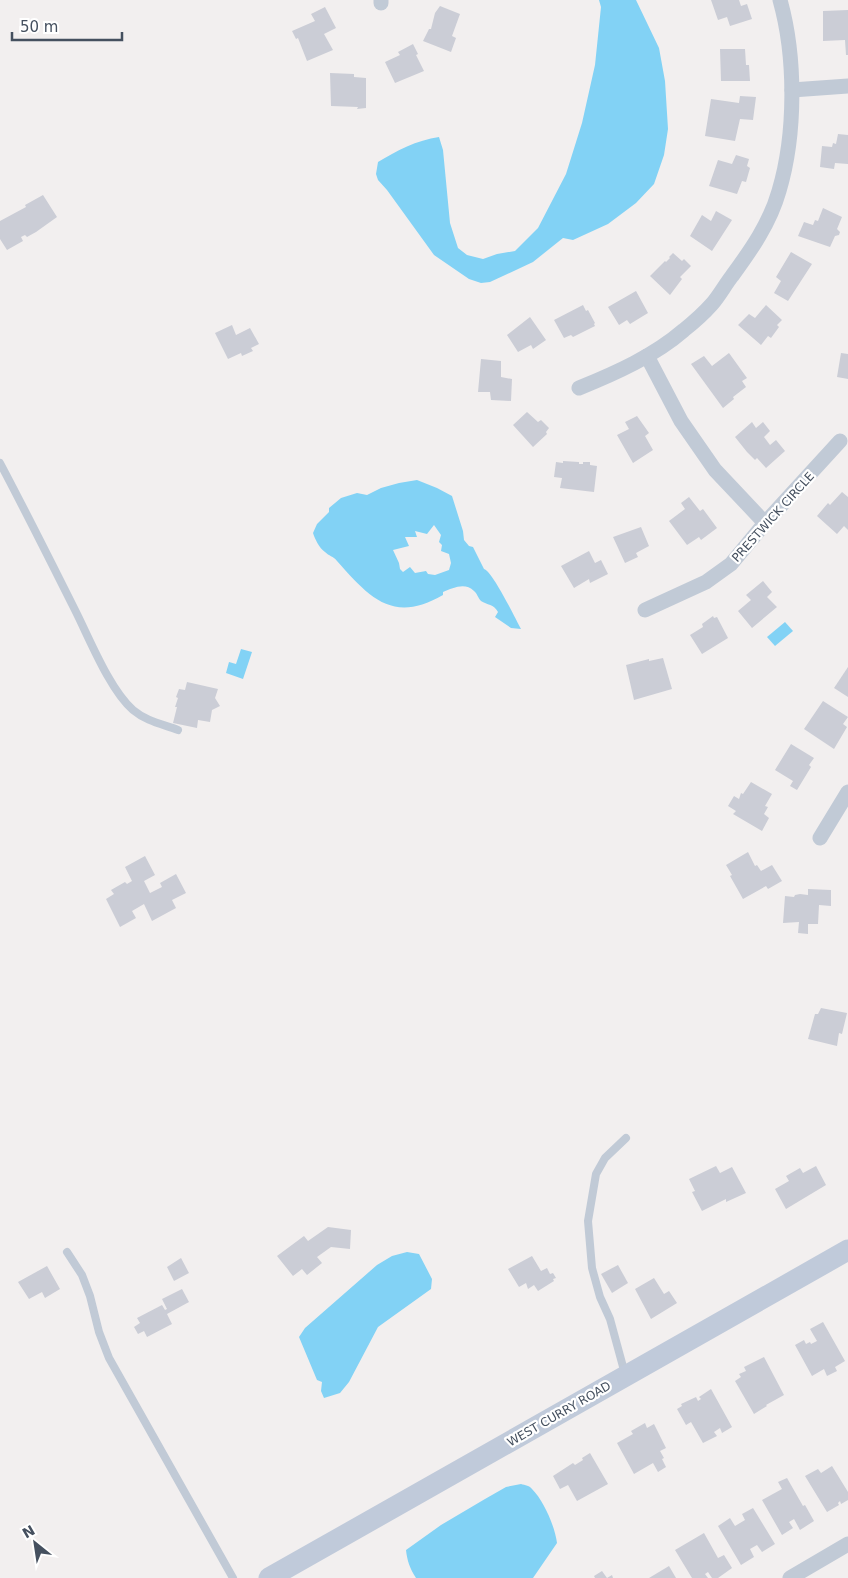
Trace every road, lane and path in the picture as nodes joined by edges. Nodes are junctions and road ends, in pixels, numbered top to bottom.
1 (780, 0) edge
2 (848, 86) edge
3 (792, 90) junction
4 (647, 356) junction
5 (579, 388) dead end
6 (840, 441) dead end
7 (0, 463) edge
8 (766, 523) junction
9 (645, 610) dead end
10 (178, 730) dead end
11 (848, 792) edge
12 (820, 838) dead end
13 (626, 1138) dead end
14 (848, 1250) edge
15 (67, 1252) dead end
16 (625, 1376) junction
17 (848, 1544) edge
18 (233, 1578) edge
19 (269, 1578) edge
20 (790, 1578) edge

1 - 3 street
2 - 3 street
3 - 4 street
4 - 5 street
4 - 8 street
6 - 8 street, PRESTWICK CIRCLE
7 - 10 lane
8 - 9 street, PRESTWICK CIRCLE
11 - 12 street
13 - 16 lane
14 - 16 street, WEST CURRY ROAD
15 - 18 lane
16 - 19 street, WEST CURRY ROAD
17 - 20 street

